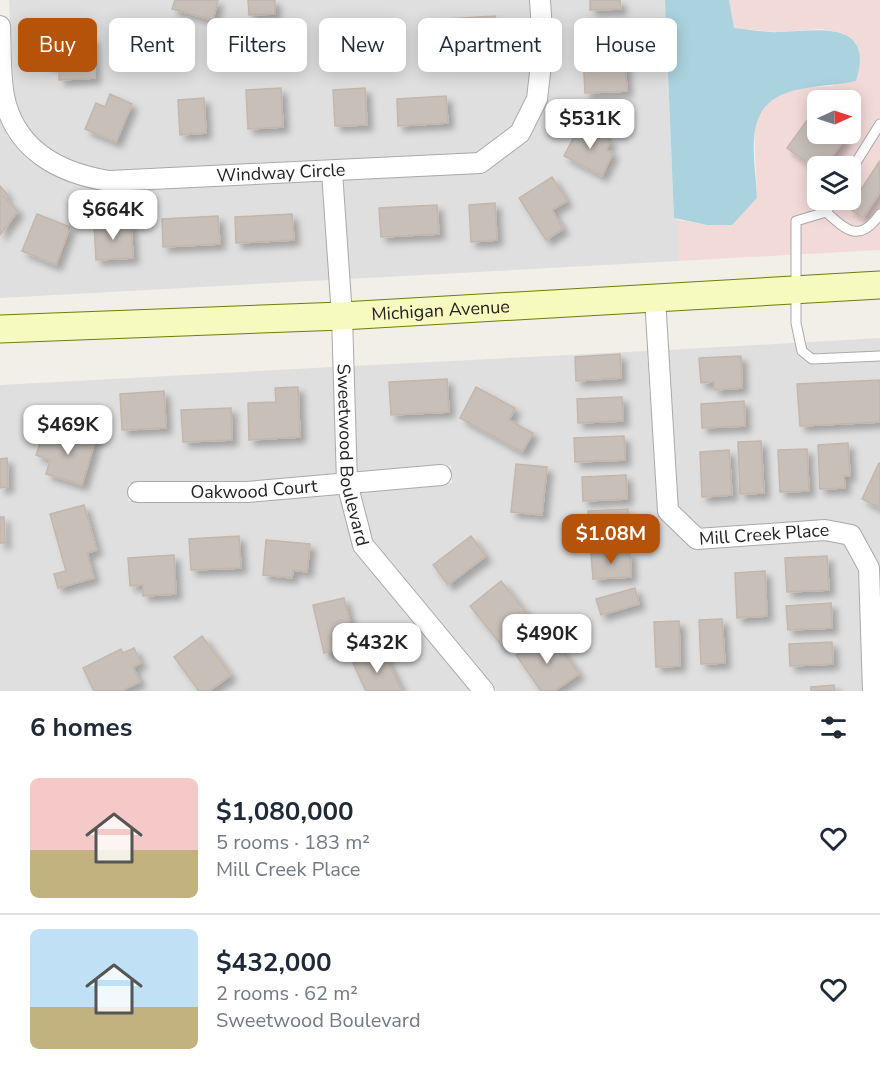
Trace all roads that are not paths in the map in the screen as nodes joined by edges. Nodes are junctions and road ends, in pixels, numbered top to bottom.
1 (540, 0) edge
2 (0, 26) edge
3 (880, 124) edge
4 (860, 156) edge
5 (332, 172) junction
6 (826, 212) joint
7 (880, 214) edge
8 (880, 285) edge
9 (795, 290) junction
10 (655, 298) junction
11 (342, 316) junction
12 (0, 329) edge
13 (880, 356) edge
14 (441, 475) dead end
15 (347, 483) junction
16 (138, 492) dead end
17 (484, 691) edge
18 (873, 691) edge

1 - 5 street, Windway Circle
2 - 5 street, Windway Circle
3 - 4 lane
5 - 11 street, Sweetwood Boulevard
6 - 7 lane
6 - 9 lane
8 - 9 main road, Michigan Avenue
9 - 10 main road, Michigan Avenue
9 - 13 lane
10 - 11 main road, Michigan Avenue
10 - 18 street, Mill Creek Place
11 - 12 main road, Michigan Avenue
11 - 15 street, Sweetwood Boulevard
14 - 15 street, Oakwood Court
15 - 16 street, Oakwood Court
15 - 17 street, Sweetwood Boulevard

